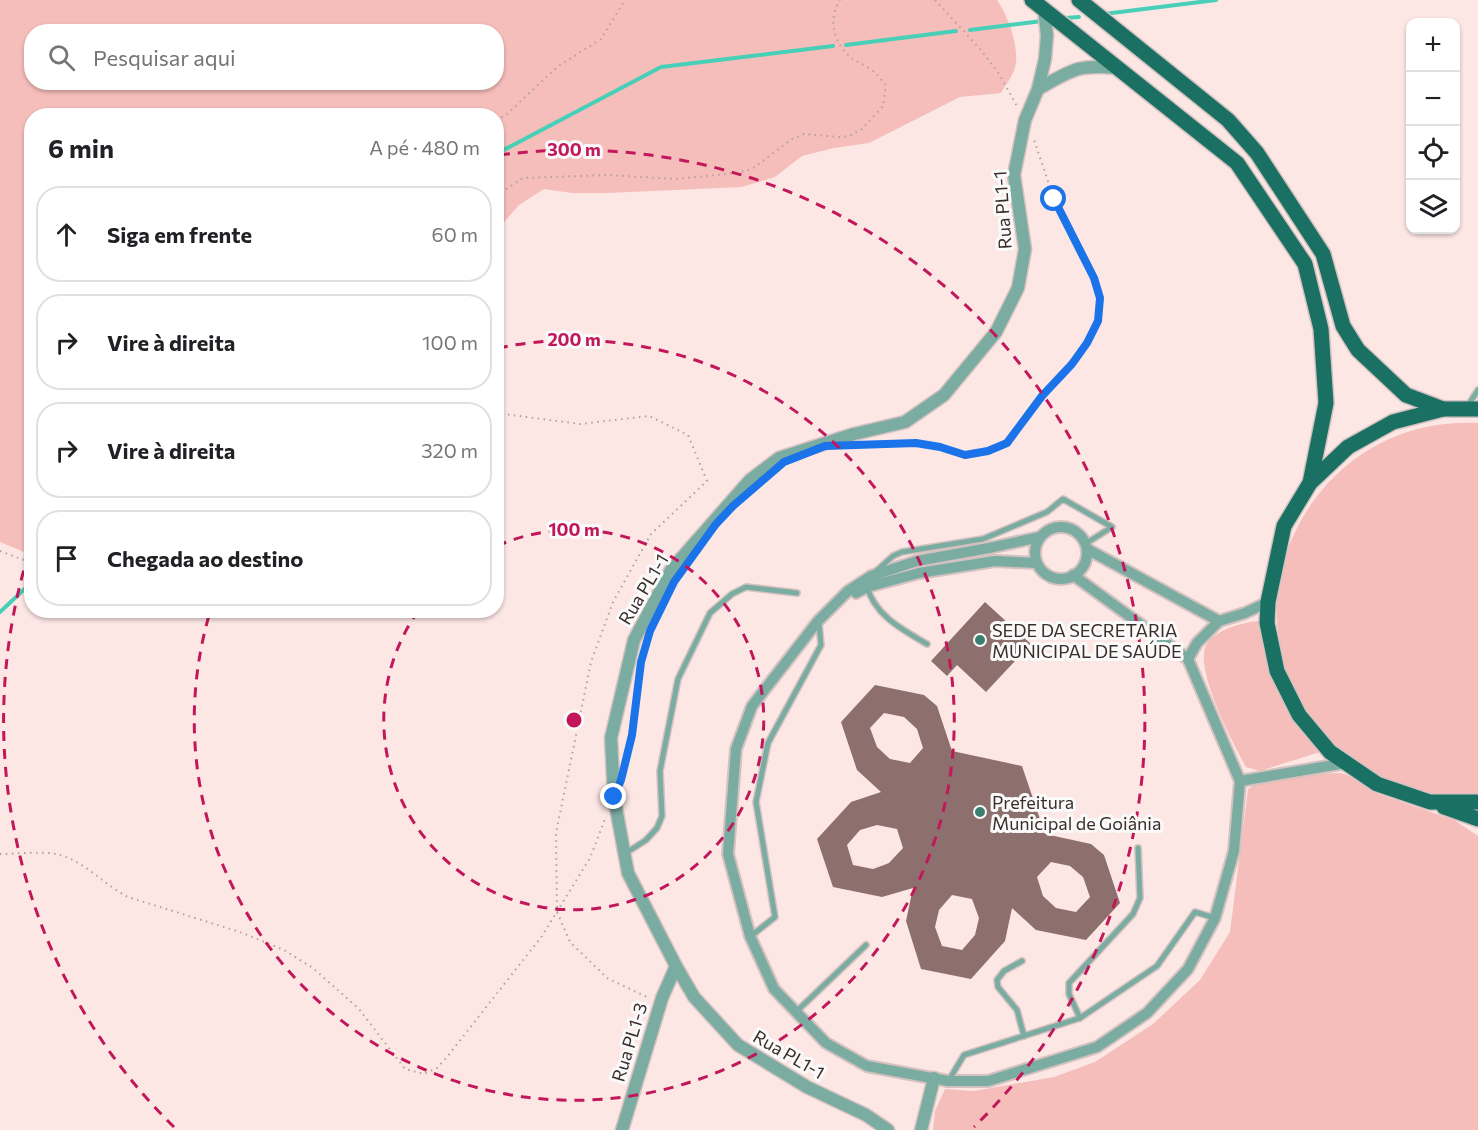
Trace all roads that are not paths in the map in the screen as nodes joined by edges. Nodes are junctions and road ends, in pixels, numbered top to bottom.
1 (1032, 0) edge
2 (1079, 0) edge
3 (1044, 10) junction
4 (1117, 68) junction
5 (1038, 89) junction
6 (1478, 390) edge
7 (1443, 409) junction
8 (1472, 409) edge
9 (1310, 483) junction
10 (1040, 537) junction
11 (986, 544) junction
12 (1086, 546) junction
13 (995, 561) junction
14 (1036, 562) junction
15 (871, 576) junction
16 (1073, 576) junction
17 (867, 587) junction
18 (797, 592) dead end
19 (842, 599) junction
20 (1268, 602) junction
21 (818, 621) junction
22 (1218, 621) junction
23 (927, 644) dead end
24 (1188, 658) junction
25 (1346, 763) junction
26 (1240, 781) junction
27 (1430, 802) junction
28 (1478, 802) edge
29 (1478, 819) edge
30 (1138, 848) dead end
31 (625, 853) junction
32 (1215, 918) junction
33 (750, 936) junction
34 (866, 945) dead end
35 (1022, 961) dead end
36 (676, 966) junction
37 (796, 1012) junction
38 (1080, 1018) junction
39 (1024, 1036) junction
40 (934, 1078) junction
41 (948, 1081) junction
42 (622, 1130) edge
43 (888, 1130) edge
44 (921, 1130) edge

1 - 3 main road
2 - 7 main road
3 - 4 main road
3 - 5 street, Rua PL1-1
4 - 5 street
4 - 9 main road
5 - 31 street, Rua PL1-1
6 - 8 lane
7 - 8 main road
7 - 9 main road
9 - 20 main road
10 - 11 street
10 - 12 street
10 - 14 street
11 - 12 lane
11 - 13 lane
11 - 15 street
12 - 16 street
12 - 22 street
13 - 14 street
13 - 17 street
14 - 16 street
15 - 17 lane
15 - 19 street
16 - 24 street
17 - 19 street
17 - 23 lane
18 - 31 lane
19 - 21 street
20 - 22 street
20 - 25 main road
21 - 33 street
21 - 33 lane
22 - 24 street
24 - 26 street
25 - 26 street
25 - 27 main road
26 - 32 street
27 - 28 main road
27 - 29 main road
30 - 38 lane
31 - 36 street, Rua PL1-1
32 - 38 lane
32 - 41 street
33 - 37 street
34 - 37 lane
35 - 39 lane
36 - 42 street, Rua PL1-3
36 - 43 street, Rua PL1-1
37 - 40 street
38 - 39 lane
39 - 41 lane
40 - 41 street
40 - 44 street

